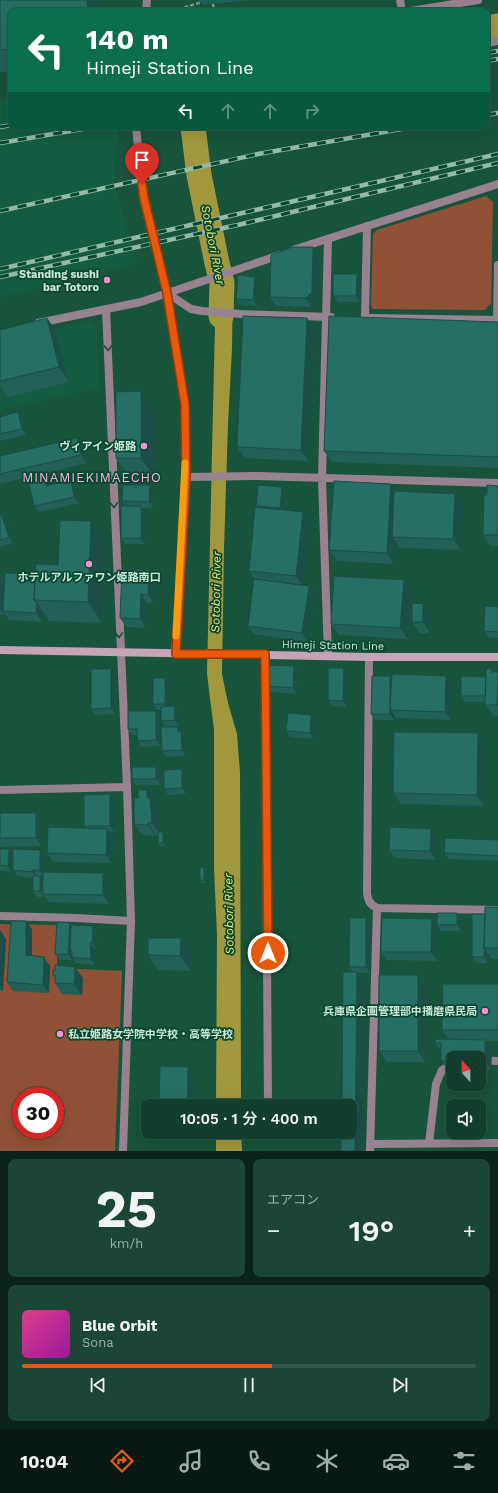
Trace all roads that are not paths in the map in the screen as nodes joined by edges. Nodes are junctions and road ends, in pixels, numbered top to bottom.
1 (478, 0) edge
2 (429, 8) edge
3 (136, 130) edge
4 (498, 184) edge
5 (367, 226) junction
6 (328, 238) junction
7 (498, 265) edge
8 (167, 293) junction
9 (106, 309) junction
10 (326, 317) junction
11 (342, 318) edge
12 (498, 320) edge
13 (27, 325) edge
14 (186, 477) junction
15 (322, 478) junction
16 (498, 483) edge
17 (0, 650) edge
18 (120, 652) junction
19 (176, 654) junction
20 (265, 654) junction
21 (328, 656) junction
22 (369, 657) junction
23 (498, 657) edge
24 (127, 787) junction
25 (0, 790) edge
26 (377, 908) junction
27 (498, 910) edge
28 (0, 916) edge
29 (131, 921) junction
30 (486, 1060) edge
31 (498, 1061) edge
32 (446, 1067) edge
33 (268, 1099) edge
34 (429, 1143) junction
35 (498, 1143) edge
36 (370, 1148) edge
37 (123, 1151) edge

1 - 2 street
3 - 8 street
4 - 5 street
5 - 6 street
5 - 12 street
6 - 8 street
6 - 10 street
7 - 12 street
8 - 9 street
8 - 10 street
8 - 14 street
9 - 13 street
9 -> 18 street
10 - 11 street
10 - 15 street
14 - 15 street
14 - 19 street
15 - 16 street
15 - 21 street
17 - 18 main road, Himeji Station Line
18 - 19 main road, Himeji Station Line
18 - 24 street
19 - 20 main road, Himeji Station Line
20 - 21 main road, Himeji Station Line
20 - 33 street
21 - 22 main road, Himeji Station Line
22 - 23 main road, Himeji Station Line
22 - 26 street
24 - 25 street
24 - 29 street
26 - 27 street
26 - 36 street
28 - 29 street
29 - 37 street
30 - 31 street
32 - 34 street
34 - 35 street
34 - 36 street

